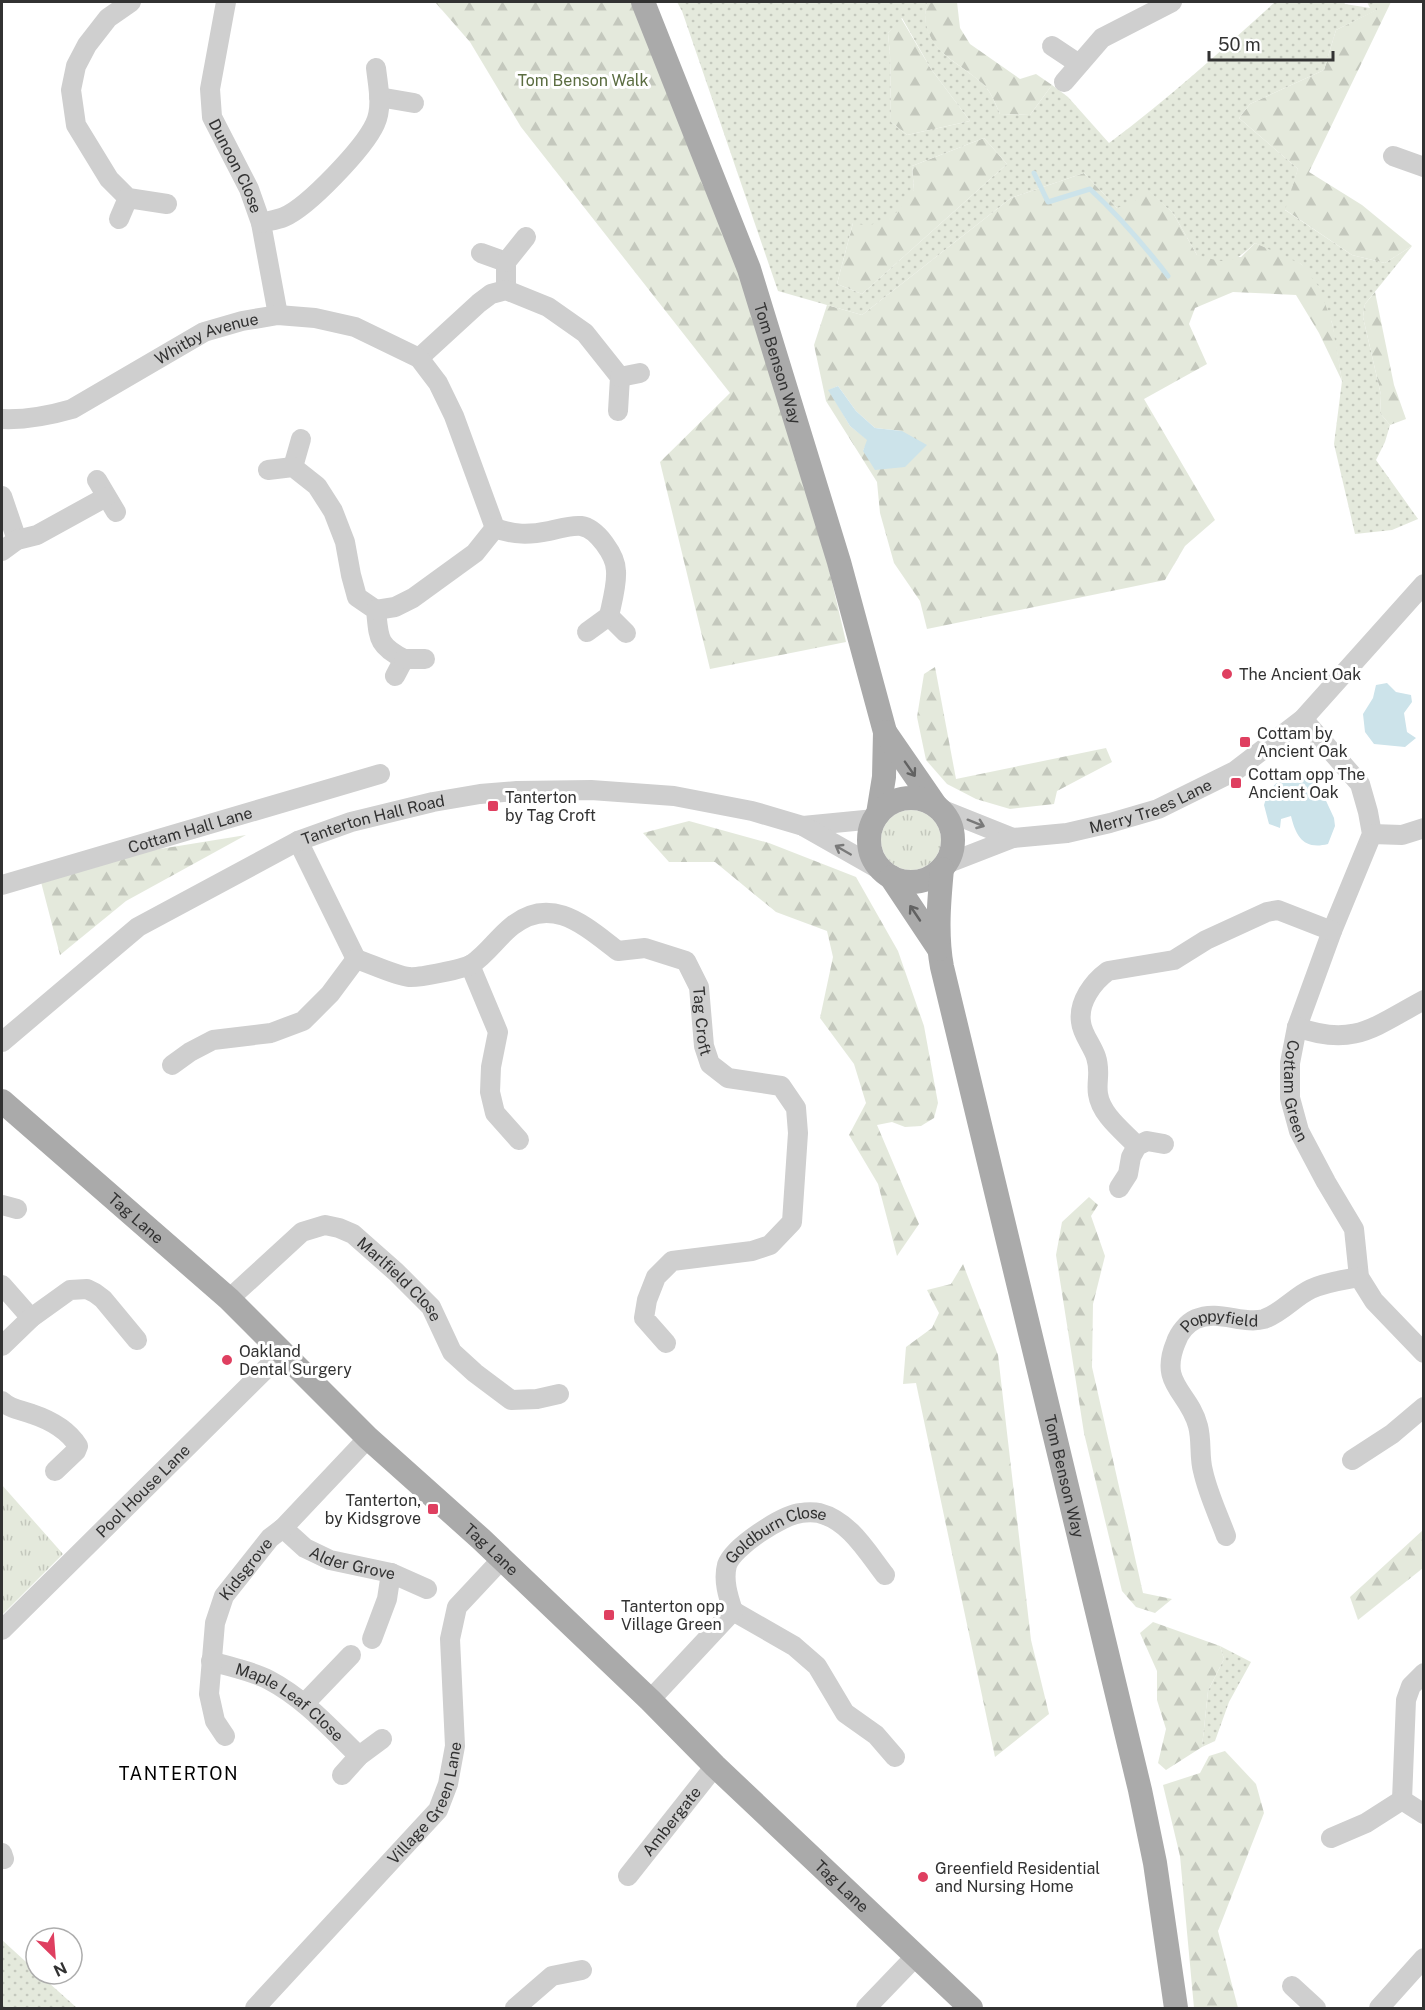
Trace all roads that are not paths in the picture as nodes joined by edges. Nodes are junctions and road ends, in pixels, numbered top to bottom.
1 (131, 2) edge
2 (226, 2) edge
3 (643, 2) edge
4 (1172, 2) edge
5 (1052, 46) dead end
6 (1079, 64) junction
7 (376, 68) dead end
8 (1064, 82) dead end
9 (380, 97) junction
10 (414, 104) dead end
11 (1393, 156) dead end
12 (1424, 167) edge
13 (128, 198) junction
14 (167, 204) dead end
15 (118, 219) dead end
16 (261, 223) junction
17 (526, 237) dead end
18 (482, 253) dead end
19 (506, 262) junction
20 (506, 290) junction
21 (278, 315) junction
22 (419, 358) junction
23 (640, 374) dead end
24 (620, 377) junction
25 (618, 411) dead end
26 (2, 419) edge
27 (301, 439) dead end
28 (293, 467) junction
29 (268, 470) dead end
30 (2, 496) edge
31 (106, 496) dead end
32 (495, 528) junction
33 (9, 545) edge
34 (1424, 584) edge
35 (375, 610) junction
36 (609, 616) junction
37 (587, 632) dead end
38 (626, 633) dead end
39 (425, 659) dead end
40 (1303, 719) junction
41 (885, 732) junction
42 (380, 774) dead end
43 (937, 807) junction
44 (876, 817) junction
45 (803, 826) junction
46 (1424, 828) edge
47 (1372, 834) junction
48 (1013, 838) junction
49 (298, 841) junction
50 (944, 866) junction
51 (887, 875) junction
52 (2, 885) edge
53 (1332, 931) junction
54 (939, 949) junction
55 (356, 959) junction
56 (470, 965) junction
57 (1424, 1000) edge
58 (1297, 1027) junction
59 (2, 1042) edge
60 (172, 1065) dead end
61 (2, 1101) edge
62 (519, 1140) dead end
63 (1164, 1144) dead end
64 (1137, 1146) junction
65 (1119, 1188) dead end
66 (1359, 1277) junction
67 (2, 1284) edge
68 (229, 1299) junction
69 (31, 1318) junction
70 (137, 1340) dead end
71 (666, 1343) dead end
72 (2, 1346) edge
73 (283, 1352) junction
74 (1424, 1353) edge
75 (560, 1394) dead end
76 (2, 1401) edge
77 (1424, 1407) edge
78 (368, 1438) junction
79 (1352, 1461) dead end
80 (55, 1471) dead end
81 (283, 1528) junction
82 (1226, 1536) dead end
83 (501, 1560) junction
84 (391, 1573) junction
85 (885, 1575) dead end
86 (427, 1589) dead end
87 (733, 1611) junction
88 (2, 1630) edge
89 (372, 1639) dead end
90 (351, 1654) dead end
91 (211, 1661) junction
92 (1424, 1673) edge
93 (650, 1700) junction
94 (305, 1703) junction
95 (225, 1736) dead end
96 (382, 1739) dead end
97 (358, 1756) junction
98 (895, 1757) dead end
99 (715, 1766) junction
100 (342, 1775) dead end
101 (1402, 1800) junction
102 (1424, 1814) edge
103 (1331, 1838) dead end
104 (628, 1876) dead end
105 (915, 1957) junction
106 (1424, 1958) edge
107 (582, 1970) dead end
108 (1292, 1986) dead end
109 (255, 2008) edge
110 (515, 2008) edge
111 (866, 2008) edge
112 (971, 2008) edge
113 (1176, 2008) edge
114 (1316, 2008) edge
115 (1379, 2008) edge

1 - 13 street
2 - 16 street, Dunoon Close
3 - 41 main road, Tom Benson Way
4 - 6 street
5 - 6 street
6 - 8 street
7 - 9 street, Dunoon Close
9 - 10 street
9 - 16 street, Dunoon Close
11 - 12 street
13 - 14 street
13 - 15 street
16 - 21 street, Dunoon Close
17 - 19 street
18 - 19 street
19 - 20 street
20 - 22 street
20 - 24 street
21 - 22 street, Whitby Avenue
21 - 26 street, Whitby Avenue
22 - 32 street, Whitby Avenue
23 - 24 street
24 - 25 street
27 - 28 street
28 - 29 street
28 - 35 street
30 - 33 street
31 - 33 street
32 - 35 street
32 - 36 street
34 - 40 street, Merry Trees Lane
35 - 39 street
36 - 37 street
36 - 38 street
40 - 47 street
40 - 48 street, Merry Trees Lane
41 -> 43 main road, Tom Benson Way
41 - 44 main road, Tom Benson Way
42 - 52 street, Cottam Hall Lane
43 - 44 main road
43 -> 48 street, Merry Trees Lane
43 - 50 main road
44 - 45 street, Tanterton Hall Road
44 - 51 main road
45 - 49 street, Tanterton Hall Road
51 -> 45 street, Tanterton Hall Road
46 - 47 street
47 - 53 street, Cottam Green
48 - 50 street, Merry Trees Lane
49 - 55 street
49 - 59 street, Tanterton Hall Road
50 - 51 main road
50 - 54 main road, Tom Benson Way
54 -> 51 main road, Tom Benson Way
53 - 58 street, Cottam Green
53 - 64 street
54 - 113 main road, Tom Benson Way
55 - 56 street, Tag Croft
55 - 60 street
56 - 62 street
56 - 71 street, Tag Croft
57 - 58 street
58 - 66 street, Cottam Green
61 - 68 main road, Tag Lane
63 - 64 street
64 - 65 street
66 - 74 street, Cottam Green
66 - 82 street, Poppyfield
67 - 69 street
68 - 73 main road, Tag Lane
68 - 75 street, Marlfield Close
69 - 70 street
69 - 72 street
73 - 78 main road, Tag Lane
73 - 88 street, Pool House Lane
76 - 80 street
77 - 79 street
78 - 81 street, Kidsgrove
78 - 83 main road, Tag Lane
81 - 84 street, Alder Grove
81 - 91 street, Kidsgrove
83 - 93 main road, Tag Lane
83 - 109 street, Village Green Lane
84 - 86 street, Alder Grove
84 - 89 street
85 - 87 street, Goldburn Close
87 - 93 street
87 - 98 street
90 - 94 street
91 - 94 street, Maple Leaf Close
91 - 95 street, Kidsgrove
92 - 101 street
93 - 99 main road, Tag Lane
94 - 97 street, Maple Leaf Close
96 - 97 street
97 - 100 street
99 - 104 street, Ambergate
99 - 105 main road, Tag Lane
101 - 102 street
101 - 103 street
105 - 111 street
105 - 112 main road, Tag Lane
106 - 115 street
107 - 110 street
108 - 114 street

